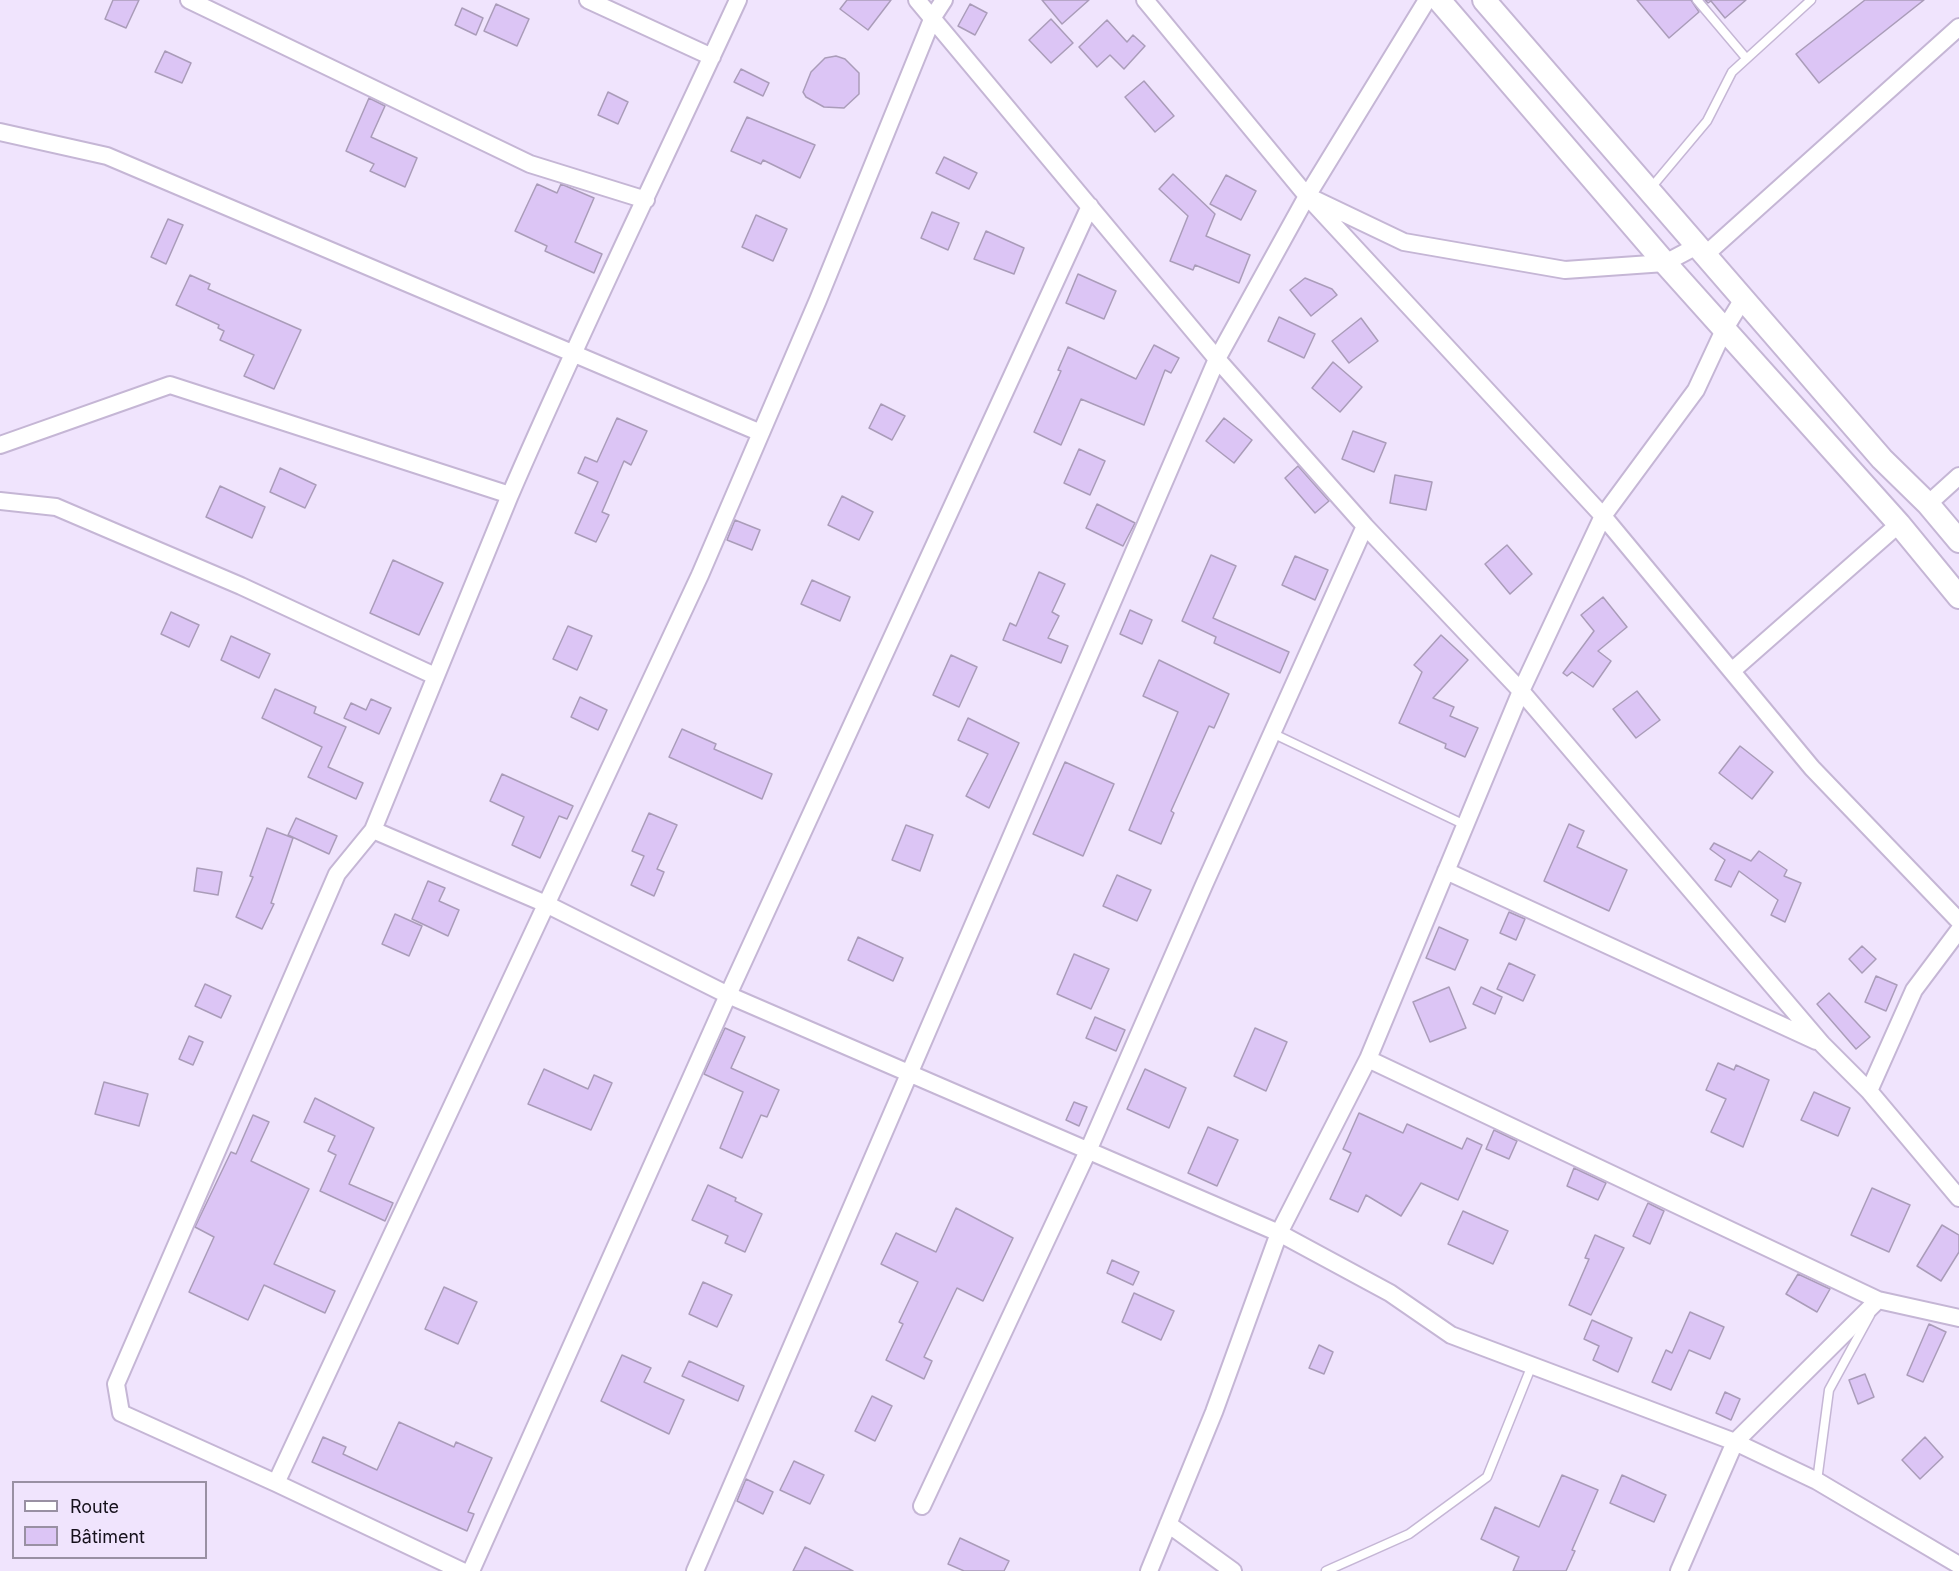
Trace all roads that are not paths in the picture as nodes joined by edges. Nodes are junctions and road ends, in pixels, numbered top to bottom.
1 (189, 0) edge
2 (588, 0) edge
3 (738, 0) edge
4 (917, 0) edge
5 (944, 0) edge
6 (1145, 0) edge
7 (1427, 0) edge
8 (1439, 0) edge
9 (1484, 0) edge
10 (1697, 0) edge
11 (1811, 0) edge
12 (933, 17) junction
13 (1959, 27) edge
14 (712, 57) junction
15 (1746, 57) junction
16 (0, 132) edge
17 (1650, 190) junction
18 (1307, 196) junction
19 (646, 200) junction
20 (1090, 206) junction
21 (1701, 251) junction
22 (1665, 263) junction
23 (1743, 299) junction
24 (1724, 330) junction
25 (571, 354) junction
26 (1217, 359) junction
27 (760, 433) junction
28 (0, 445) edge
29 (1959, 476) edge
30 (510, 495) junction
31 (0, 501) edge
32 (1928, 504) junction
33 (1603, 516) junction
34 (1899, 524) junction
35 (1365, 526) junction
36 (1959, 541) edge
37 (1959, 597) edge
38 (1733, 670) junction
39 (435, 676) junction
40 (1521, 692) junction
41 (1272, 733) junction
42 (1466, 825) junction
43 (373, 831) junction
44 (1446, 871) junction
45 (546, 904) junction
46 (1959, 921) edge
47 (1959, 930) edge
48 (728, 995) junction
49 (1822, 1044) junction
50 (1368, 1059) junction
51 (909, 1075) junction
52 (1869, 1091) junction
53 (1088, 1151) junction
54 (1959, 1198) edge
55 (1279, 1233) junction
56 (1878, 1300) junction
57 (1959, 1318) edge
58 (1532, 1364) junction
59 (1735, 1442) junction
60 (1817, 1481) junction
61 (276, 1483) junction
62 (922, 1506) dead end
63 (1168, 1524) junction
64 (1956, 1567) edge
65 (462, 1571) edge
66 (471, 1571) edge
67 (695, 1571) edge
68 (1149, 1571) edge
69 (1233, 1571) edge
70 (1326, 1571) edge
71 (1678, 1571) edge

1 - 19 street
2 - 14 street
3 - 14 street
4 - 12 street
5 - 12 street
6 - 18 street
7 - 18 street
8 - 22 main road
9 - 17 main road
10 - 15 lane
11 - 15 lane
12 - 20 street
12 - 27 street
13 - 21 street
14 - 19 street
15 - 17 lane
16 - 25 street
17 - 21 main road
18 - 22 street
18 - 26 street
18 - 33 street
19 - 25 street
20 - 26 street
20 - 48 street
21 - 22 street
21 - 23 main road
22 - 24 main road
23 - 24 street
23 - 32 main road
24 - 33 street
24 - 34 main road
25 - 27 street
25 - 30 street
26 - 35 street
26 - 51 street
27 - 45 street
28 - 30 street
29 - 32 street
30 - 39 street
31 - 39 street
32 - 36 main road
33 - 38 street
33 - 40 street
34 - 37 main road
34 - 38 street
35 - 40 street
35 - 41 street
38 - 46 street
39 - 43 street
40 - 42 street
40 - 49 street
41 - 42 lane
41 - 53 street
42 - 44 street
43 - 45 street
43 - 61 street
44 - 49 street
44 - 50 street
45 - 48 street
45 - 61 street
47 - 52 street
48 - 51 street
48 - 66 street
49 - 52 street
50 - 55 street
50 - 56 street
51 - 53 street
51 - 67 street
52 - 54 street
53 - 55 street
53 - 62 street
55 - 58 street
55 - 63 street
56 - 57 street
56 - 59 street
56 - 60 lane
58 - 59 street
58 - 70 lane
59 - 60 street
59 - 71 street
60 - 64 street
61 - 65 street
63 - 68 street
63 - 69 street

